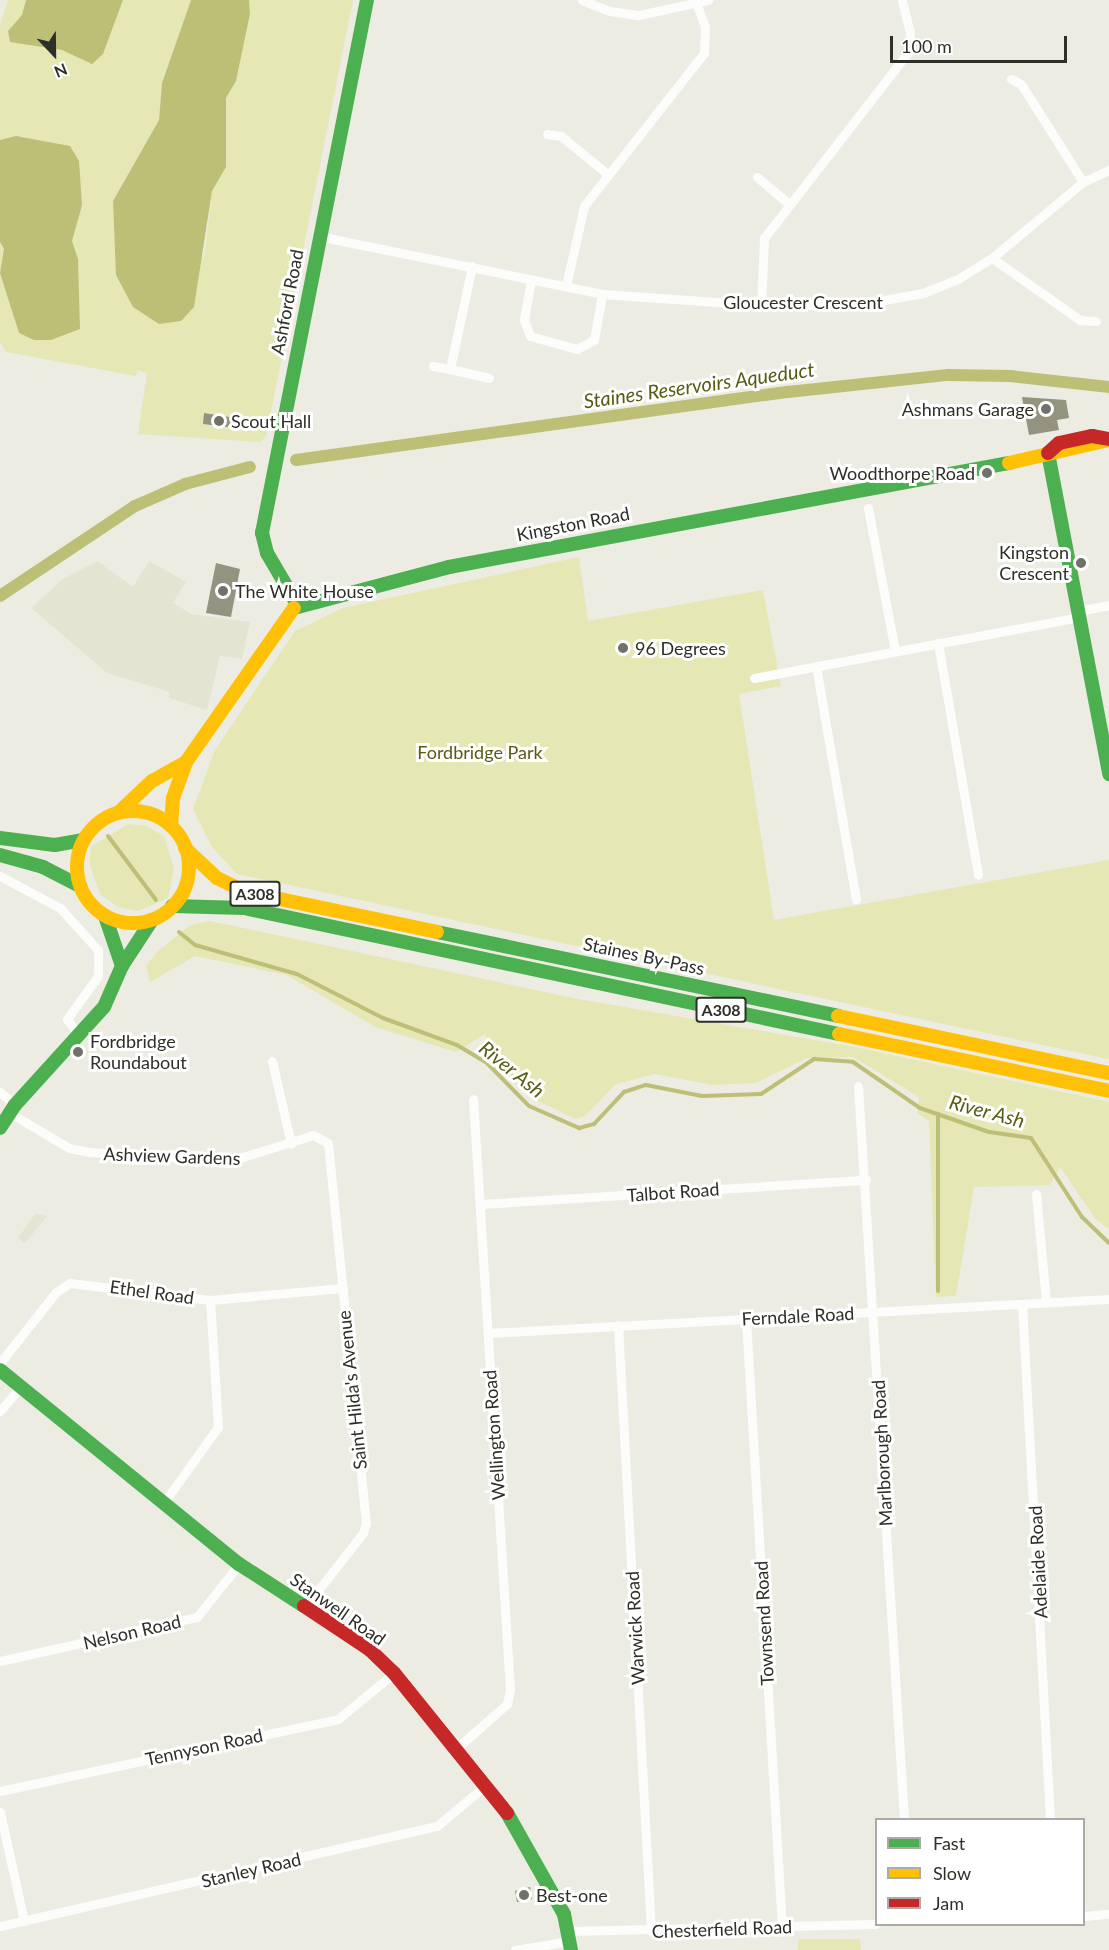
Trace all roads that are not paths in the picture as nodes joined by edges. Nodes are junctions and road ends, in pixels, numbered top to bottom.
1 (366, 0) edge
2 (582, 0) edge
3 (708, 0) edge
4 (902, 0) edge
5 (683, 2) edge
6 (696, 2) junction
7 (1011, 79) dead end
8 (547, 134) dead end
9 (1109, 170) edge
10 (606, 172) junction
11 (757, 177) dead end
12 (1083, 182) junction
13 (788, 203) junction
14 (318, 236) junction
15 (992, 258) junction
16 (472, 266) junction
17 (531, 280) junction
18 (566, 286) junction
19 (602, 294) junction
20 (760, 305) junction
21 (1096, 321) dead end
22 (433, 366) dead end
23 (450, 369) junction
24 (489, 378) dead end
25 (1109, 440) edge
26 (1048, 453) junction
27 (868, 508) dead end
28 (297, 604) junction
29 (1109, 605) edge
30 (1079, 614) junction
31 (938, 643) junction
32 (895, 651) junction
33 (816, 666) junction
34 (754, 678) dead end
35 (186, 762) junction
36 (1109, 774) edge
37 (118, 813) junction
38 (171, 826) junction
39 (0, 838) edge
40 (84, 840) junction
41 (185, 848) junction
42 (0, 855) edge
43 (978, 875) dead end
44 (0, 876) edge
45 (80, 886) junction
46 (856, 900) dead end
47 (172, 906) junction
48 (105, 916) junction
49 (152, 920) junction
50 (122, 966) junction
51 (78, 1034) junction
52 (272, 1061) dead end
53 (1109, 1073) edge
54 (858, 1086) dead end
55 (1109, 1091) edge
56 (0, 1092) edge
57 (473, 1100) dead end
58 (12, 1109) junction
59 (0, 1128) edge
60 (291, 1144) junction
61 (329, 1152) joint
62 (866, 1180) junction
63 (1036, 1194) dead end
64 (480, 1204) junction
65 (342, 1288) junction
66 (1109, 1299) edge
67 (210, 1300) junction
68 (1046, 1302) junction
69 (1022, 1304) junction
70 (873, 1311) junction
71 (746, 1318) junction
72 (618, 1324) junction
73 (488, 1333) junction
74 (0, 1363) edge
75 (0, 1370) edge
76 (20, 1387) junction
77 (0, 1411) edge
78 (165, 1501) junction
79 (239, 1564) junction
80 (305, 1606) junction
81 (0, 1661) edge
82 (394, 1674) junction
83 (458, 1747) junction
84 (487, 1784) junction
85 (0, 1791) edge
86 (0, 1812) edge
87 (904, 1818) edge
88 (1050, 1818) edge
89 (1109, 1914) edge
90 (1085, 1916) edge
91 (24, 1921) junction
92 (875, 1924) edge
93 (0, 1926) edge
94 (782, 1928) junction
95 (651, 1931) junction
96 (570, 1941) edge
97 (515, 1950) edge

1 - 14 main road, Ashford Road
2 - 5 street
3 - 6 street
4 - 13 street
5 - 6 street
6 - 10 street
7 - 12 street
8 - 10 street
9 - 12 street, Gloucester Crescent
10 - 18 street
11 - 13 street
12 - 15 street, Gloucester Crescent
13 - 20 street
14 - 16 street, Gloucester Crescent
14 - 28 main road, Ashford Road
15 - 20 street, Gloucester Crescent
15 - 21 street
16 - 17 street, Gloucester Crescent
16 - 23 street
17 - 18 street, Gloucester Crescent
17 - 19 street
18 - 19 street, Gloucester Crescent
19 - 20 street, Gloucester Crescent
22 - 23 street
23 - 24 street
25 - 26 main road, Kingston Road
26 - 28 main road, Kingston Road
26 - 30 main road
27 - 32 street
28 - 35 main road
29 - 30 street
30 - 31 street
30 - 36 main road
31 - 32 street
31 - 43 street
32 - 33 street
33 - 34 street
33 - 46 street
35 - 37 main road
35 - 38 main road
37 - 38 main road
37 - 40 main road
38 - 41 main road
39 - 40 main road
40 - 45 main road
41 - 47 main road
41 - 53 main road, Staines By-Pass / A308
42 - 45 main road
44 - 51 street
45 - 48 main road
47 - 49 main road
47 - 55 main road, Staines By-Pass / A308
48 - 49 main road
48 - 50 main road
49 - 50 main road
50 - 51 main road
51 - 58 main road
52 - 60 street
54 - 62 street, Marlborough Road
56 - 58 street, Ashview Gardens
57 - 64 street, Wellington Road
58 - 59 main road
58 - 60 street, Ashview Gardens
60 - 61 street, Ashview Gardens
61 - 65 street, Saint Hilda's Avenue
62 - 64 street, Talbot Road
62 - 70 street, Marlborough Road
63 - 68 street
64 - 73 street, Wellington Road
65 - 67 street, Ethel Road
65 - 80 street, Saint Hilda's Avenue
66 - 68 street, Ferndale Road
67 - 74 street, Ethel Road
67 - 78 street
68 - 69 street, Ferndale Road
69 - 70 street, Ferndale Road
69 - 88 street, Adelaide Road
70 - 71 street, Ferndale Road
70 - 87 street, Marlborough Road
71 - 72 street, Ferndale Road
71 - 94 street, Townsend Road
72 - 73 street, Ferndale Road
72 - 95 street, Warwick Road
73 - 83 street, Wellington Road
75 - 76 main road, Stanwell Road
76 - 77 street
76 - 78 main road, Stanwell Road
78 - 79 main road, Stanwell Road
79 - 80 main road, Stanwell Road
79 - 81 street, Nelson Road
80 - 82 main road, Stanwell Road
82 - 83 main road, Stanwell Road
82 - 85 street, Tennyson Road
83 - 84 main road, Stanwell Road
84 - 91 street, Stanley Road
84 - 96 main road, Stanwell Road
86 - 91 street
89 - 90 street
91 - 93 street, Stanley Road
92 - 94 street, Chesterfield Road
94 - 95 street, Chesterfield Road
95 - 96 street, Chesterfield Road
96 - 97 street, Chesterfield Road

